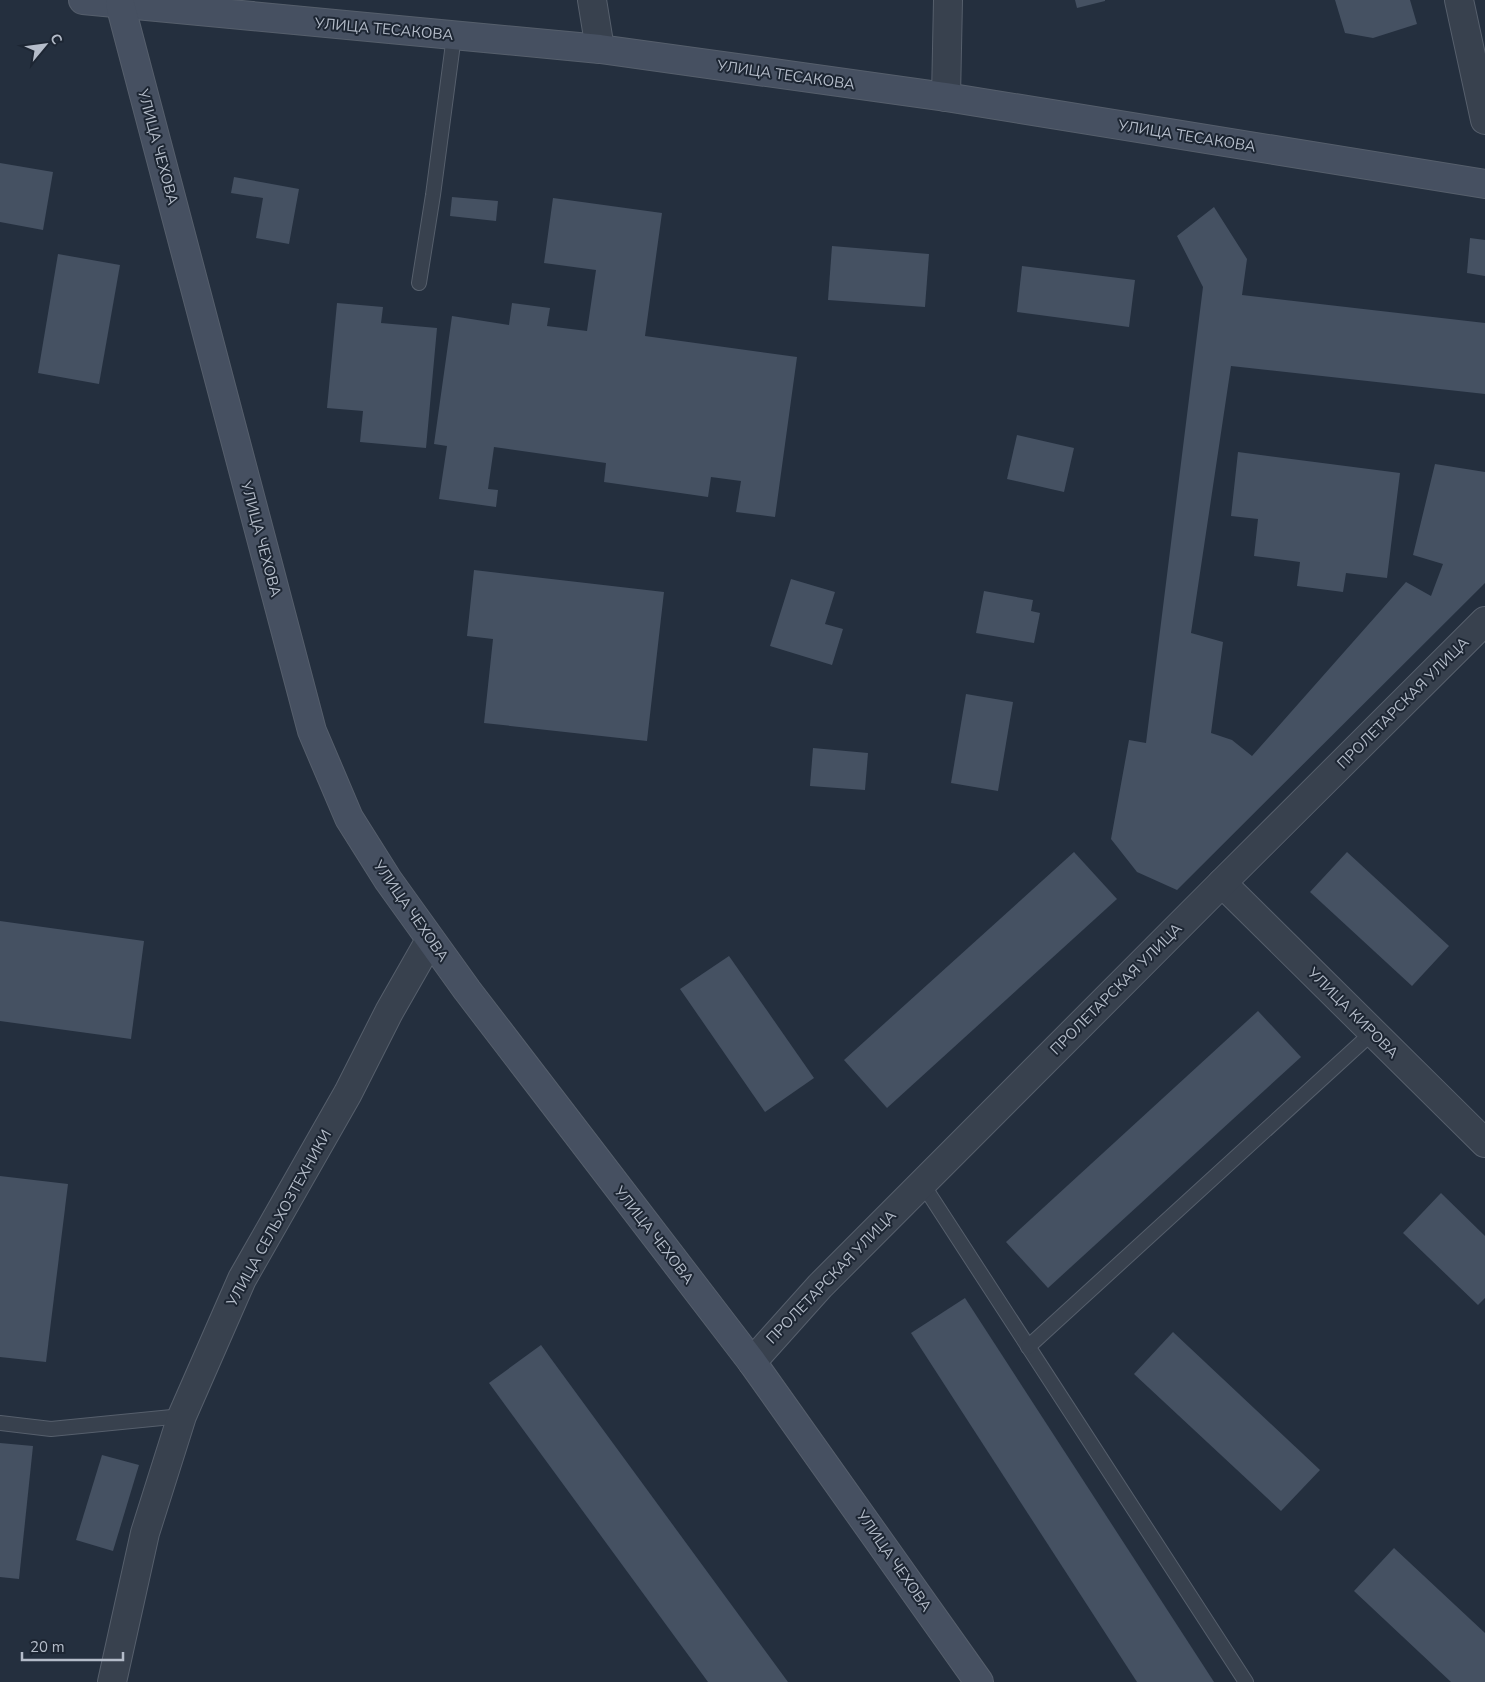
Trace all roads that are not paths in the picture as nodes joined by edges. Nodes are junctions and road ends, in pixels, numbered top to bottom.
1 (83, 0) edge
2 (592, 0) edge
3 (948, 0) edge
4 (1459, 0) edge
5 (120, 4) junction
6 (454, 36) junction
7 (600, 50) junction
8 (946, 97) junction
9 (1485, 120) edge
10 (1485, 184) edge
11 (419, 283) dead end
12 (1485, 621) edge
13 (1222, 883) junction
14 (430, 940) junction
15 (1373, 1032) junction
16 (1485, 1143) edge
17 (922, 1183) junction
18 (1028, 1347) junction
19 (752, 1362) junction
20 (182, 1416) junction
21 (0, 1423) edge
22 (112, 1682) edge
23 (979, 1682) edge
24 (1246, 1682) edge

1 - 5 main road, УЛИЦА ТЕСАКОВА
2 - 7 street
3 - 8 street
4 - 9 street
5 - 6 main road, УЛИЦА ТЕСАКОВА
5 - 14 main road, УЛИЦА ЧЕХОВА
6 - 7 main road, УЛИЦА ТЕСАКОВА
6 - 11 lane
7 - 8 main road, УЛИЦА ТЕСАКОВА
8 - 10 main road, УЛИЦА ТЕСАКОВА
12 - 13 street, ПРОЛЕТАРСКАЯ УЛИЦА
13 - 15 street, УЛИЦА КИРОВА
13 - 17 street, ПРОЛЕТАРСКАЯ УЛИЦА
14 - 19 main road, УЛИЦА ЧЕХОВА
14 - 20 street, УЛИЦА СЕЛЬХОЗТЕХНИКИ
15 - 16 street, УЛИЦА КИРОВА
15 - 18 lane
17 - 18 lane
17 - 19 street, ПРОЛЕТАРСКАЯ УЛИЦА
18 - 24 lane
19 - 23 main road, УЛИЦА ЧЕХОВА
20 - 21 lane
20 - 22 street, УЛИЦА СЕЛЬХОЗТЕХНИКИ

